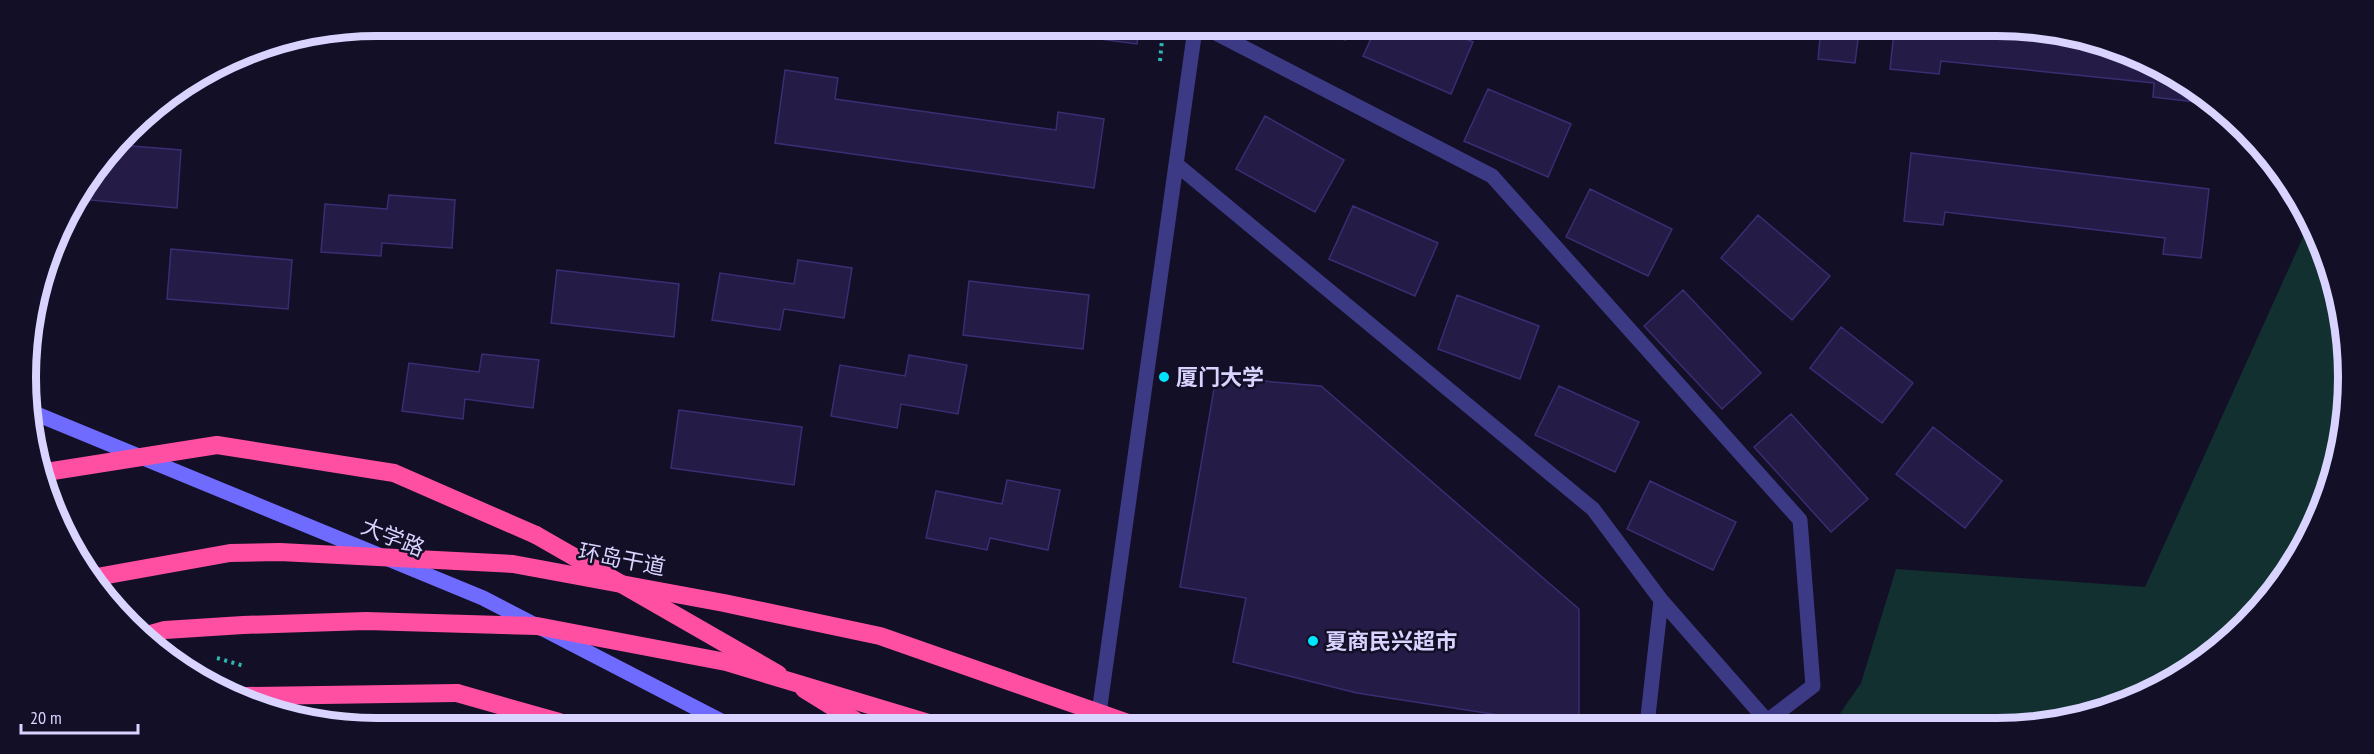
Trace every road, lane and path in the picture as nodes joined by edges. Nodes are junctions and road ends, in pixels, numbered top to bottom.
1 (1194, 36) edge
2 (1222, 36) edge
3 (1176, 164) junction
4 (38, 415) edge
5 (50, 471) edge
6 (100, 576) edge
7 (1661, 600) junction
8 (153, 633) edge
9 (257, 696) edge
10 (545, 718) edge
11 (715, 718) edge
12 (850, 718) edge
13 (912, 718) edge
14 (1098, 718) edge
15 (1114, 718) edge
16 (1648, 718) edge
17 (1764, 718) edge
18 (1771, 718) edge

1 - 3 lane
2 - 18 lane
3 - 7 lane
3 - 14 lane
4 - 11 street, 大学路
5 - 12 highway, bridge
6 - 15 highway, 环岛干道, bridge
7 - 16 lane
7 - 17 lane
8 - 13 highway, bridge
9 - 10 highway, bridge

